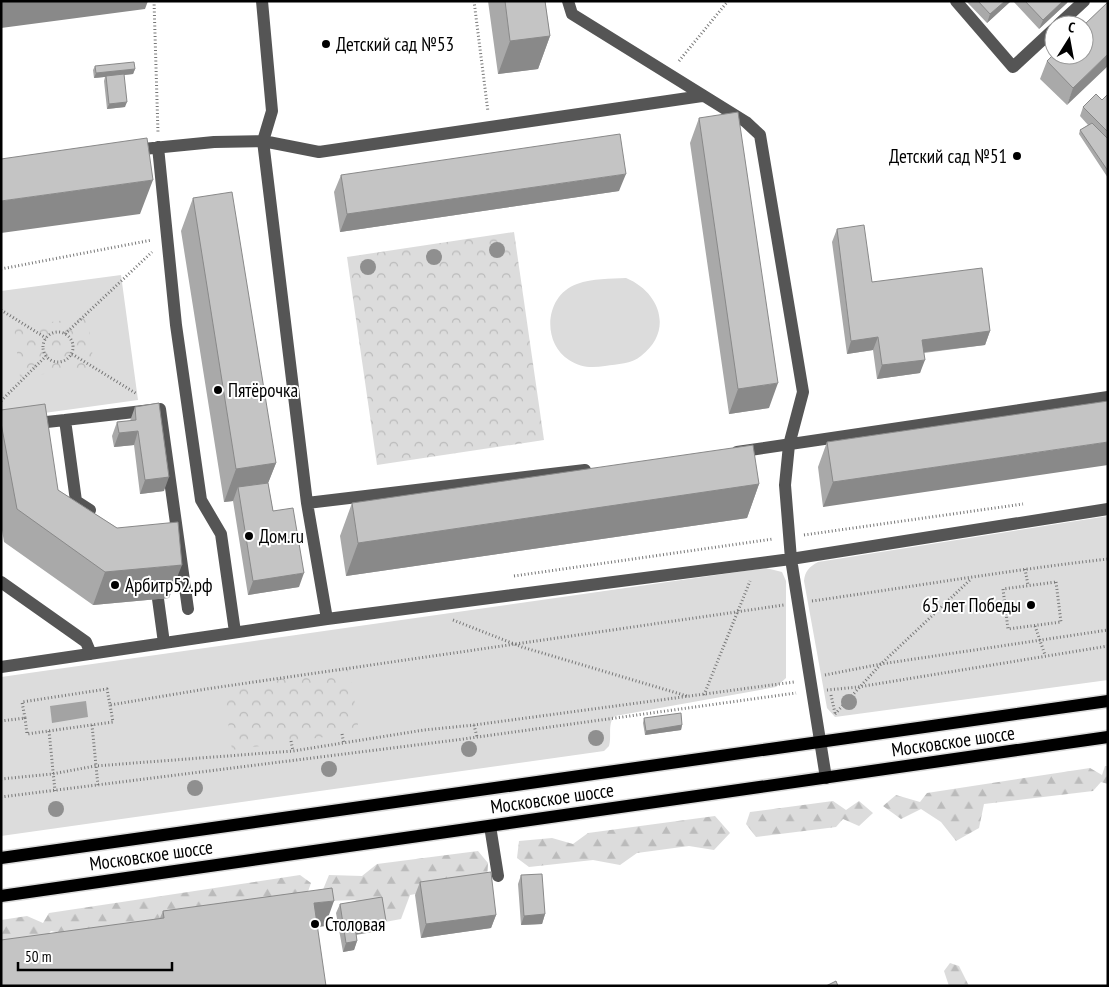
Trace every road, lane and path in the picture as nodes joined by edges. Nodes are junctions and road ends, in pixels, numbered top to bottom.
1 (154, 1) edge
2 (262, 1) edge
3 (474, 1) edge
4 (568, 1) edge
5 (728, 1) edge
6 (956, 1) edge
7 (1084, 1) edge
8 (1069, 15) edge
9 (1044, 38) edge
10 (668, 74) junction
11 (702, 96) junction
12 (490, 126) junction
13 (263, 141) junction
14 (158, 146) junction
15 (119, 151) edge
16 (168, 237) junction
17 (1, 269) edge
18 (1, 310) edge
19 (65, 334) junction
20 (46, 338) junction
21 (72, 354) junction
22 (46, 356) junction
23 (1108, 397) edge
24 (1, 400) edge
25 (160, 409) junction
26 (65, 420) junction
27 (1, 427) edge
28 (789, 445) junction
29 (720, 454) edge
30 (602, 468) edge
31 (307, 503) junction
32 (1108, 509) edge
33 (99, 516) edge
34 (176, 525) junction
35 (159, 527) edge
36 (764, 540) dead end
37 (791, 559) junction
38 (1108, 559) edge
39 (756, 563) junction
40 (1025, 569) junction
41 (971, 579) junction
42 (1, 582) edge
43 (1028, 585) junction
44 (158, 599) edge
45 (798, 603) junction
46 (188, 609) dead end
47 (739, 611) junction
48 (446, 617) dead end
49 (327, 619) junction
50 (1034, 626) junction
51 (1108, 630) edge
52 (235, 632) junction
53 (1040, 641) junction
54 (164, 643) junction
55 (514, 644) junction
56 (1108, 646) edge
57 (91, 654) junction
58 (1046, 656) junction
59 (880, 664) junction
60 (1, 667) edge
61 (811, 684) junction
62 (858, 687) junction
63 (704, 695) junction
64 (689, 697) junction
65 (1108, 701) edge
66 (110, 705) junction
67 (835, 714) dead end
68 (24, 718) junction
69 (1, 721) edge
70 (92, 725) junction
71 (474, 725) junction
72 (49, 731) junction
73 (342, 734) dead end
74 (477, 737) junction
75 (1108, 737) edge
76 (291, 742) dead end
77 (820, 742) junction
78 (344, 744) junction
79 (293, 751) junction
80 (95, 766) junction
81 (52, 774) junction
82 (826, 778) junction
83 (1, 779) edge
84 (98, 786) junction
85 (55, 791) junction
86 (1, 797) edge
87 (490, 826) junction
88 (1, 858) edge
89 (498, 876) dead end
90 (1, 896) edge

1 - 14 path
2 - 13 street
3 - 12 path
4 - 10 street
5 - 10 path
6 - 9 street
7 - 8 street
10 - 11 street
11 - 12 street
11 - 28 street
12 - 13 street
13 - 14 street
13 - 31 street
14 - 15 street
14 - 16 street
16 - 17 path
16 - 19 path
16 - 52 street
18 - 20 path
19 - 20 path
19 - 21 path
20 - 22 path
21 - 22 path
21 - 25 path
22 - 24 path
23 - 28 street
25 - 26 street
25 - 34 street
26 - 27 street
26 - 33 street
28 - 29 street
28 - 37 street
30 - 31 street
31 - 49 street
32 - 37 street
34 - 35 street
34 - 46 street
36 - 39 path
37 - 39 street
37 - 45 street
38 - 40 path
39 - 47 path
39 - 49 street
40 - 41 path
40 - 43 path
41 - 45 path
41 - 59 path
42 - 57 street
43 - 50 path
43 - 50 path
44 - 54 street
45 - 47 path
45 - 61 street
47 - 55 path
47 - 63 path
48 - 55 path
49 - 52 street
50 - 53 path
51 - 53 path
52 - 54 street
53 - 58 path
53 - 59 path
54 - 57 street
55 - 64 path
55 - 66 path
56 - 58 path
57 - 60 street
58 - 62 path
59 - 61 path
59 - 62 path
61 - 62 path
61 - 63 path
61 - 74 path
61 - 77 street
62 - 67 path
63 - 64 path
64 - 71 path
65 - 77 main road, Московское шоссе
66 - 68 path
66 - 70 path
68 - 69 path
68 - 72 path
70 - 72 path
70 - 80 path
71 - 74 path
71 - 78 path
72 - 81 path
73 - 78 path
74 - 84 path
75 - 82 main road, Московское шоссе
76 - 79 path
77 - 82 street
77 - 88 main road, Московское шоссе
78 - 79 path
79 - 80 path
80 - 81 path
80 - 84 path
81 - 83 path
81 - 85 path
82 - 87 main road, Московское шоссе
84 - 85 path
85 - 86 path
87 - 89 street
87 - 90 main road, Московское шоссе

